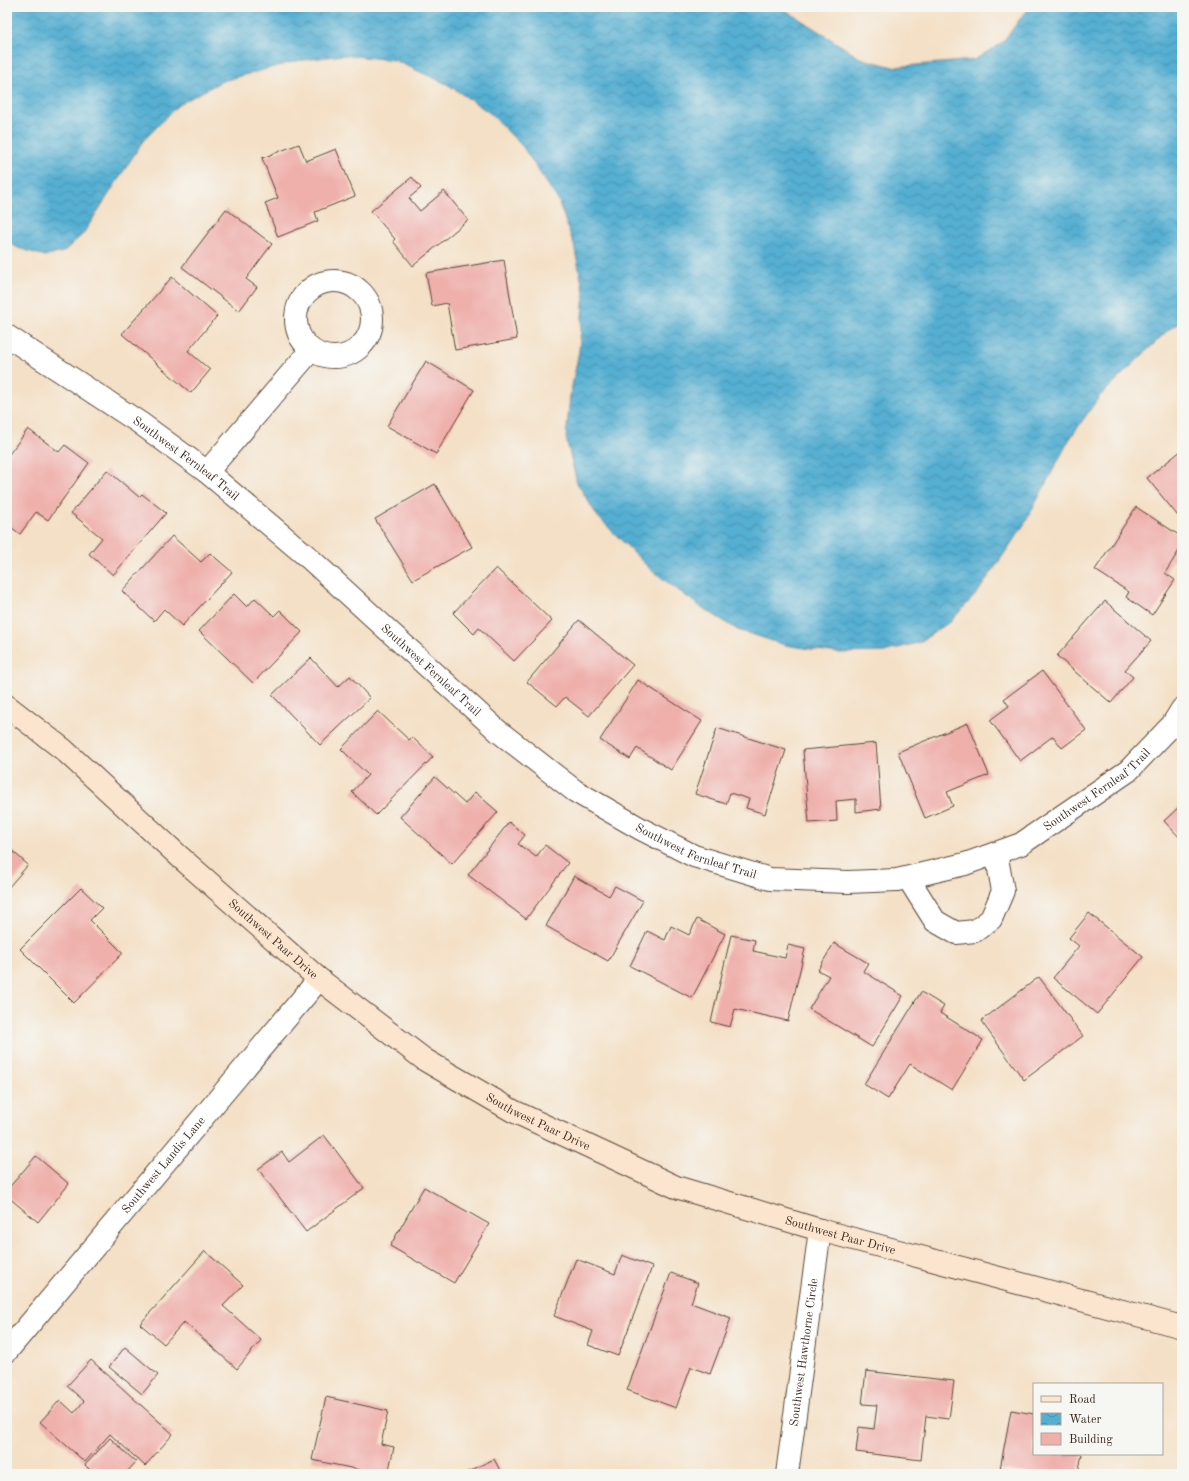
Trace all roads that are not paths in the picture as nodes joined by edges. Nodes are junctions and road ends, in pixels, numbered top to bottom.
1 (7, 336) edge
2 (311, 350) dead end
3 (207, 472) junction
4 (7, 706) edge
5 (1182, 708) edge
6 (996, 853) junction
7 (908, 878) junction
8 (319, 979) junction
9 (820, 1230) junction
10 (1182, 1327) edge
11 (7, 1351) edge
12 (787, 1474) edge

1 - 3 street, Southwest Fernleaf Trail
2 - 3 street
3 - 7 street, Southwest Fernleaf Trail
4 - 8 street, Southwest Paar Drive
5 - 6 street, Southwest Fernleaf Trail
6 - 7 street, Southwest Fernleaf Trail
6 - 7 street
8 - 9 street, Southwest Paar Drive
8 - 11 street, Southwest Landis Lane
9 - 10 street, Southwest Paar Drive
9 - 12 street, Southwest Hawthorne Circle

